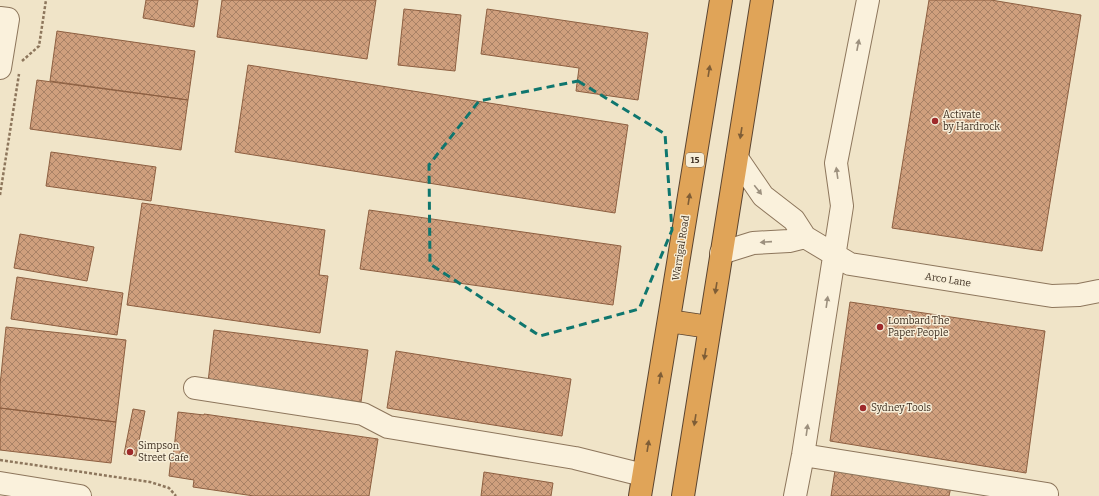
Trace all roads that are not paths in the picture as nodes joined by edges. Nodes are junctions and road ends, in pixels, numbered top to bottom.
1 (721, 0) edge
2 (762, 0) edge
3 (868, 0) edge
4 (4, 19) edge
5 (0, 68) edge
6 (737, 158) junction
7 (804, 237) junction
8 (721, 253) junction
9 (834, 254) junction
10 (1099, 291) edge
11 (669, 321) junction
12 (709, 327) junction
13 (195, 388) dead end
14 (803, 455) junction
15 (0, 484) edge
16 (642, 486) edge
17 (973, 489) edge
18 (1047, 494) dead end
19 (80, 496) edge
20 (682, 496) edge
21 (795, 496) edge

11 -> 1 highway, Warrigal Road / 15
2 -> 6 highway
9 -> 3 street
4 - 5 street
6 -> 7 street, Arco Lane
6 - 8 highway
7 -> 8 street
7 - 9 street, Arco Lane
8 -> 12 highway
9 - 10 street, Arco Lane
14 -> 9 street
11 - 12 highway
16 -> 11 highway, Warrigal Road / 15
12 -> 20 highway
13 - 16 street
14 - 17 street
14 - 21 street
15 - 19 street
17 - 18 street

